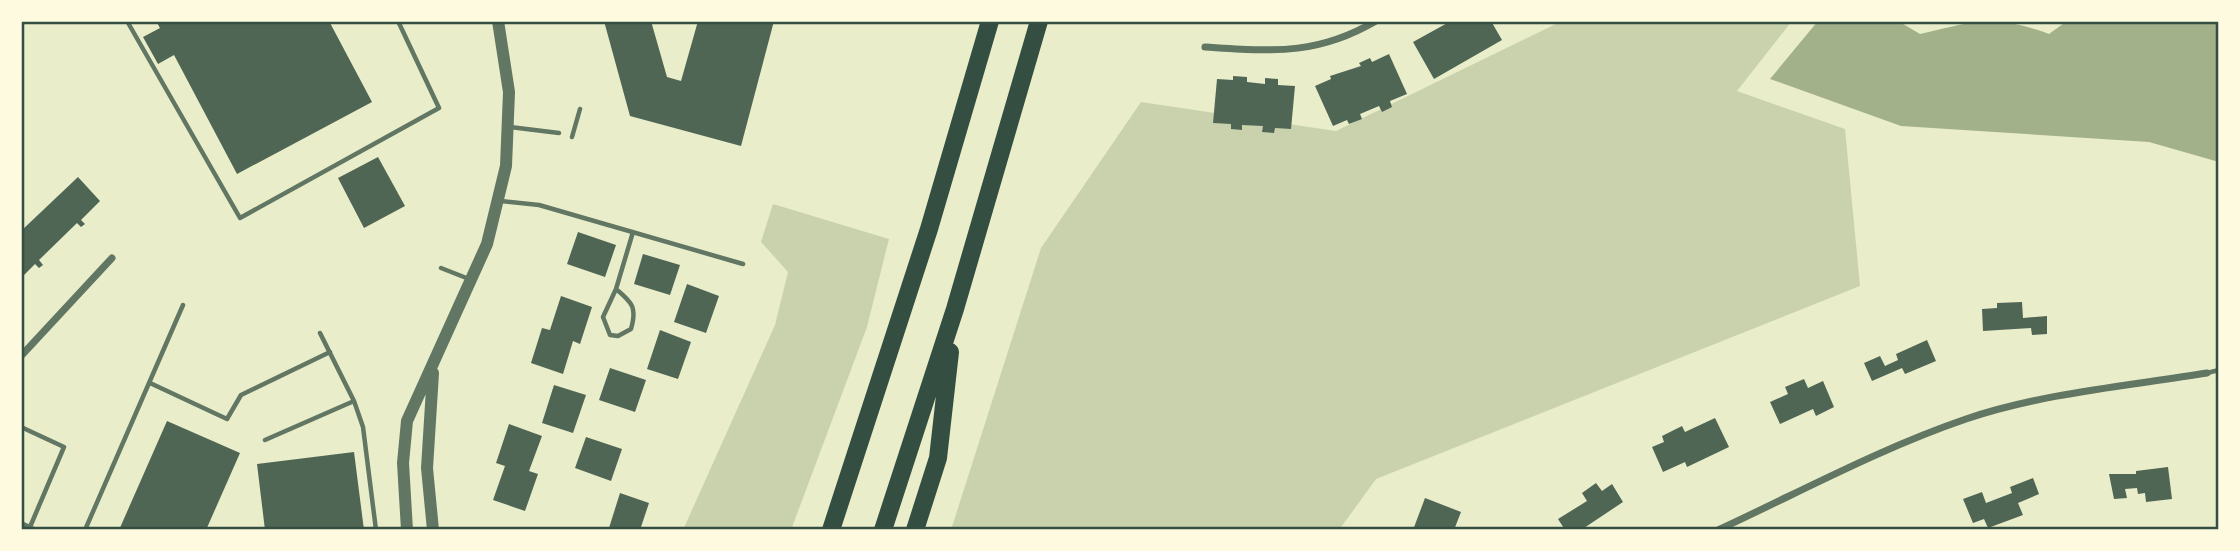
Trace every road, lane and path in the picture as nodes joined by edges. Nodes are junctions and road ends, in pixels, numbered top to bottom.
1 (127, 21) edge
2 (398, 21) edge
3 (498, 21) edge
4 (990, 21) edge
5 (1039, 21) edge
6 (1376, 21) edge
7 (1205, 47) dead end
8 (580, 109) dead end
9 (509, 127) junction
10 (559, 133) dead end
11 (572, 137) dead end
12 (500, 201) junction
13 (633, 232) junction
14 (112, 258) dead end
15 (743, 264) dead end
16 (441, 268) dead end
17 (473, 280) junction
18 (616, 289) junction
19 (183, 306) dead end
20 (955, 309) junction
21 (320, 333) dead end
22 (330, 352) junction
23 (21, 356) edge
24 (433, 369) junction
25 (2219, 370) edge
26 (2207, 373) joint
27 (149, 383) junction
28 (354, 401) junction
29 (21, 427) edge
30 (265, 440) dead end
31 (21, 523) edge
32 (33, 529) edge
33 (85, 530) edge
34 (376, 530) edge
35 (407, 530) edge
36 (433, 530) edge
37 (831, 530) edge
38 (883, 530) edge
39 (915, 530) edge
40 (1718, 530) edge

1 - 2 lane
3 - 9 street
4 - 37 highway
5 - 20 highway
6 - 7 street
8 - 11 lane
9 - 10 lane
9 - 12 street
12 - 13 lane
12 - 17 street
13 - 15 lane
13 - 18 lane
14 - 23 street
16 - 17 lane
17 - 24 street
18 - 18 lane
19 - 27 lane
20 - 38 highway
20 - 39 highway
21 - 22 lane
22 - 27 lane
22 - 28 lane
24 - 35 street
24 - 36 street
25 - 26 lane
26 - 40 street
27 - 33 lane
28 - 30 lane
28 - 34 lane
29 - 32 lane
31 - 32 lane

